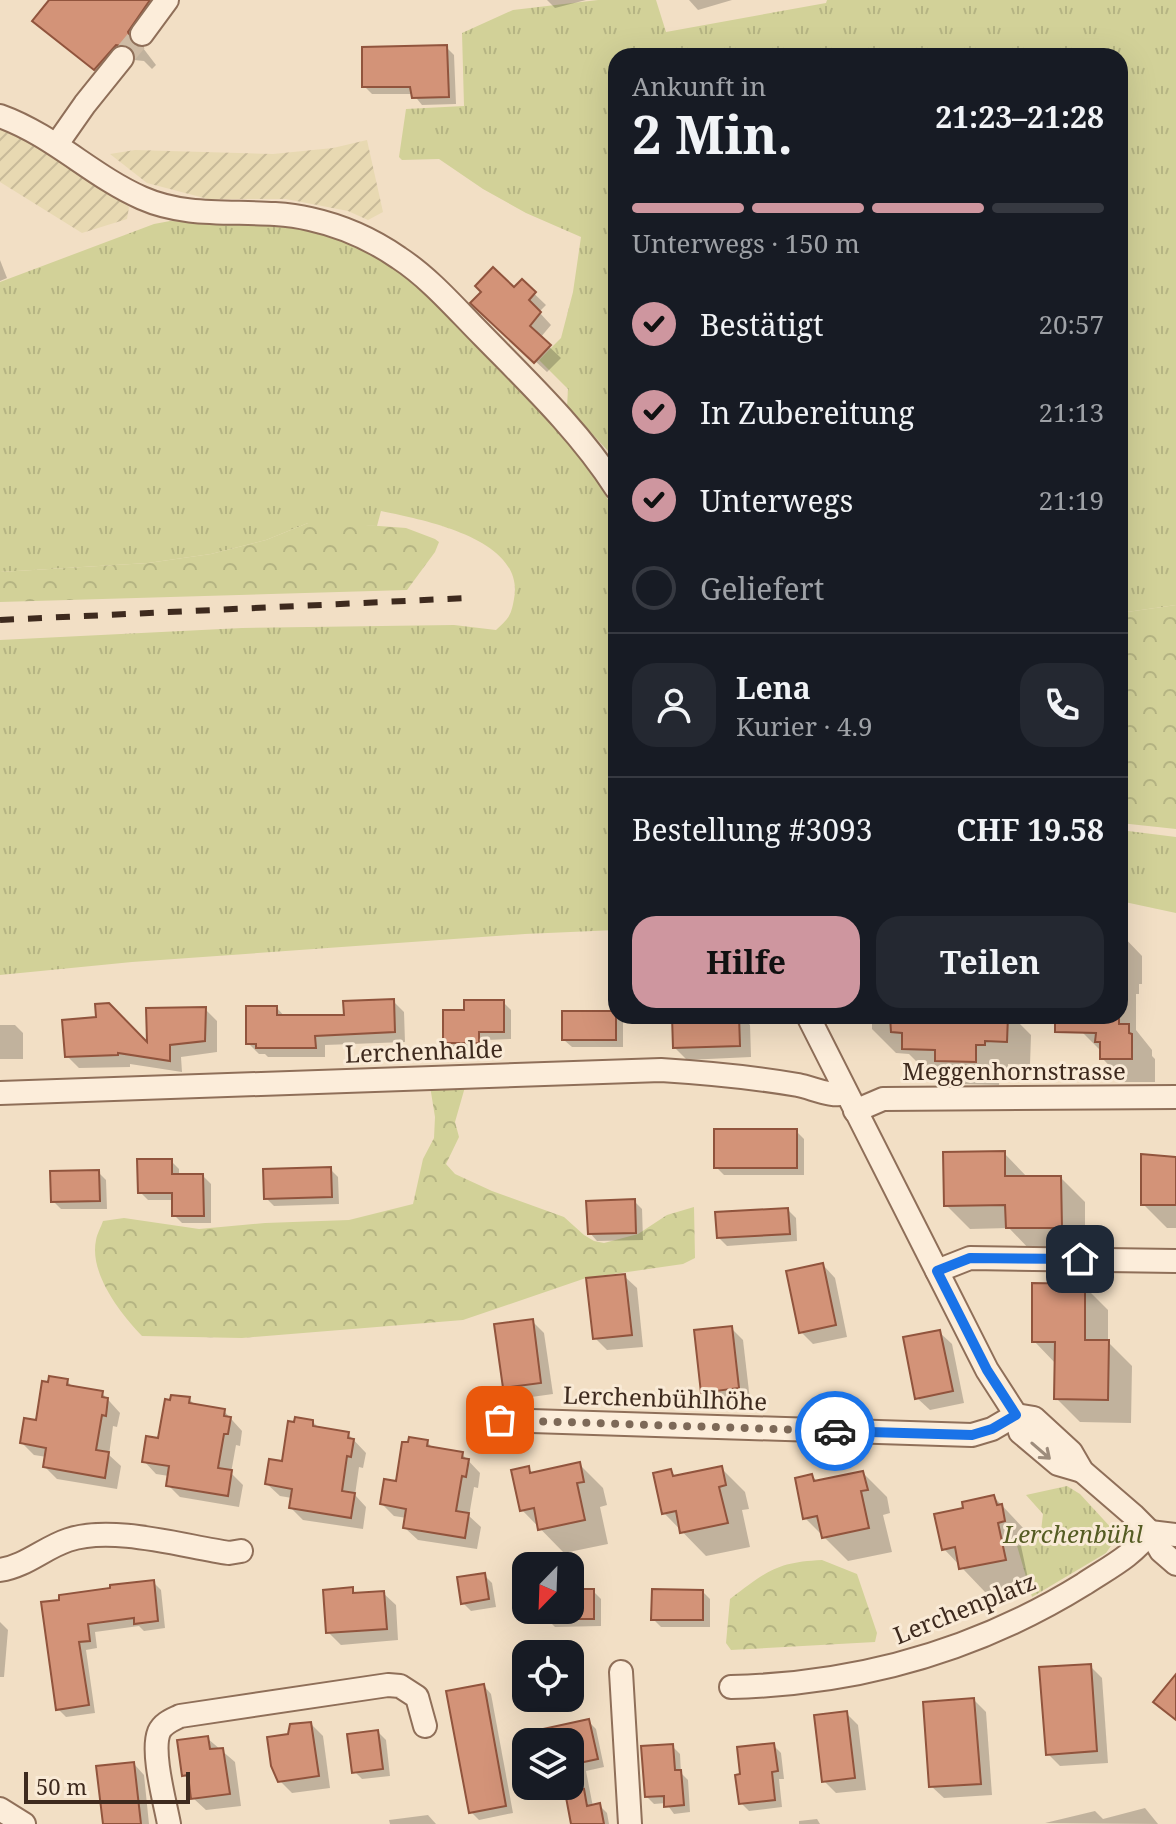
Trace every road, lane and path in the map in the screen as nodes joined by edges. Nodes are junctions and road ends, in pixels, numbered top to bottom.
1 (167, 0) edge
2 (142, 34) tunnel mouth
3 (122, 58) tunnel mouth
4 (0, 116) edge
5 (57, 144) junction
6 (608, 477) edge
7 (812, 1024) edge
8 (0, 1093) edge
9 (1176, 1097) edge
10 (851, 1102) junction
11 (1176, 1261) edge
12 (937, 1271) junction
13 (1016, 1415) junction
14 (500, 1420) dead end
15 (1150, 1532) junction
16 (1176, 1535) edge
17 (241, 1551) dead end
18 (1176, 1564) edge
19 (0, 1570) edge
20 (621, 1672) dead end
21 (731, 1687) dead end
22 (425, 1726) dead end
23 (0, 1809) edge
24 (24, 1824) edge
25 (169, 1824) edge
26 (630, 1824) edge

1 - 2 street
3 - 5 street
4 - 5 street
5 - 6 street
7 - 10 street
8 - 10 street, Lerchenhalde
9 - 10 street, Meggenhornstrasse
10 - 12 street
11 - 12 street
12 - 13 street
13 - 14 street, Lerchenbühlhöhe
13 - 15 street
15 - 16 street
15 - 18 street
15 - 21 street, Lerchenplatz
17 - 19 street
20 - 26 street
22 - 25 street
23 - 24 street

